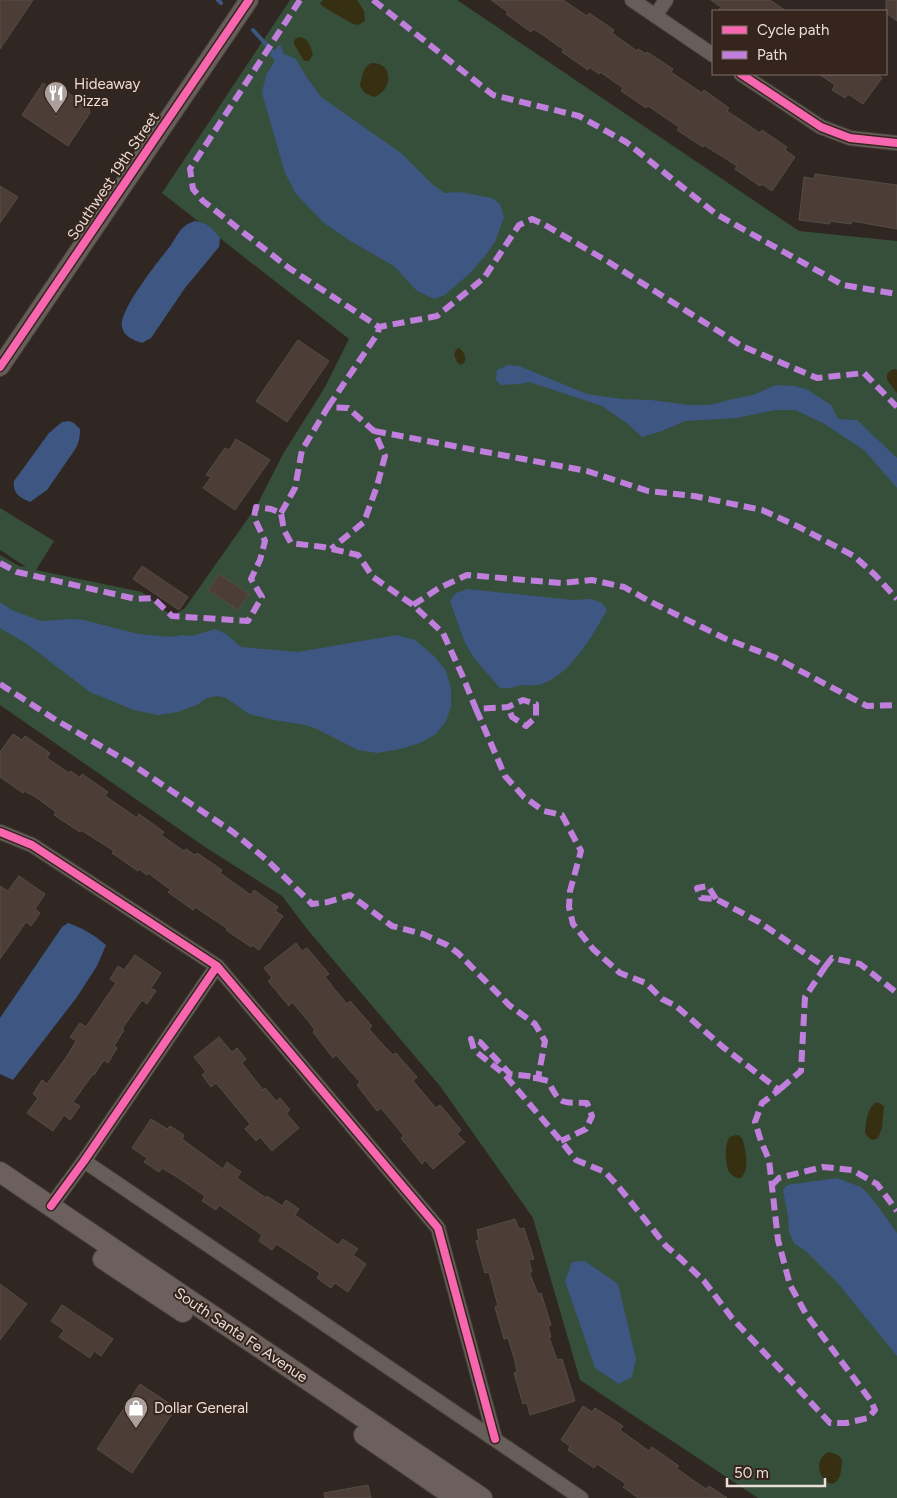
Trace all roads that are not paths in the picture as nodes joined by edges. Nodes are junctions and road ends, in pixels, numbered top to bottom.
1 (249, 0) edge
2 (632, 0) edge
3 (666, 0) edge
4 (655, 16) junction
5 (712, 55) edge
6 (743, 75) edge
7 (897, 143) edge
8 (0, 367) edge
9 (2, 835) edge
10 (217, 966) junction
11 (84, 1161) junction
12 (0, 1172) edge
13 (0, 1189) edge
14 (51, 1206) junction
15 (495, 1439) junction
16 (456, 1498) edge
17 (482, 1498) edge
18 (581, 1498) edge

1 - 8 street, Southwest 19th Street
2 - 4 street
3 - 4 street
4 - 5 street
6 - 7 street
9 - 10 street
10 - 11 street
10 - 15 street
11 - 14 street
11 - 15 street
12 - 14 main road, South Santa Fe Avenue
13 - 16 main road, South Santa Fe Avenue
14 - 17 main road, South Santa Fe Avenue
15 - 18 street

